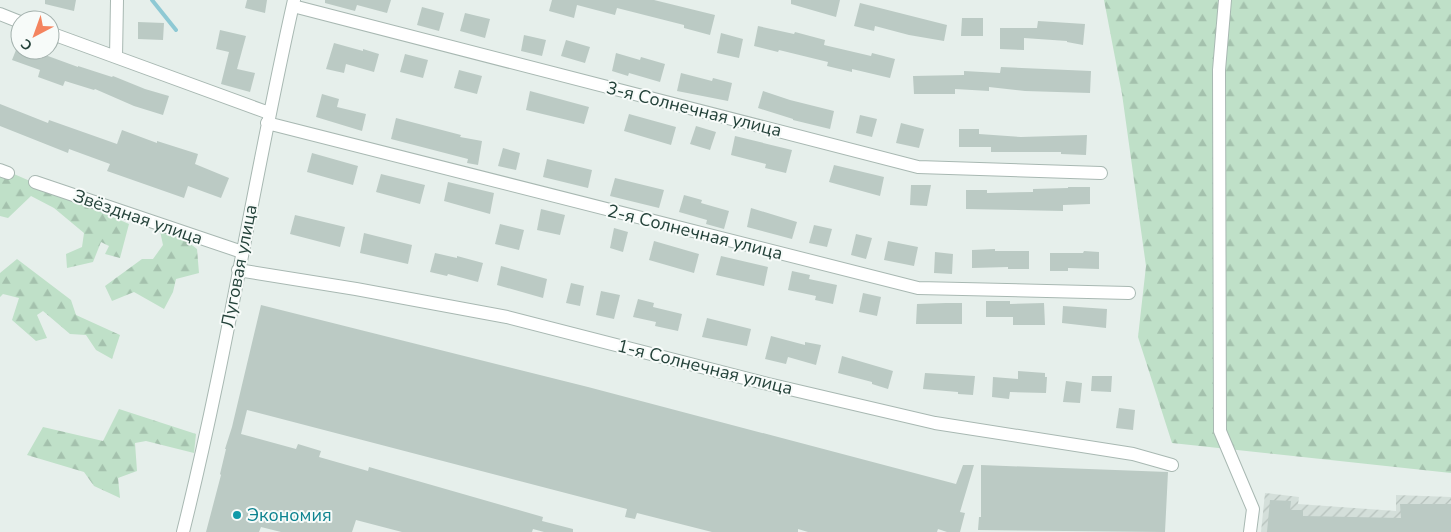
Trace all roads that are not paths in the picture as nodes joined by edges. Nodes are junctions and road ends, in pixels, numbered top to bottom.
1 (117, 0) edge
2 (1225, 0) edge
3 (294, 3) edge
4 (60, 37) edge
5 (116, 57) junction
6 (268, 118) junction
7 (1101, 173) dead end
8 (35, 182) dead end
9 (242, 252) junction
10 (238, 270) junction
11 (1129, 293) dead end
12 (1172, 465) dead end
13 (183, 532) edge
14 (1250, 532) edge

1 - 5 street
2 - 14 street
3 - 6 street, Луговая улица
3 - 7 street, 3-я Солнечная улица
4 - 5 street, 2-я Солнечная улица
5 - 6 street, 2-я Солнечная улица
6 - 9 street, Луговая улица
6 - 11 street, 2-я Солнечная улица
8 - 9 street, Звёздная улица
9 - 10 street, Луговая улица
10 - 12 street, 1-я Солнечная улица
10 - 13 street, Луговая улица

